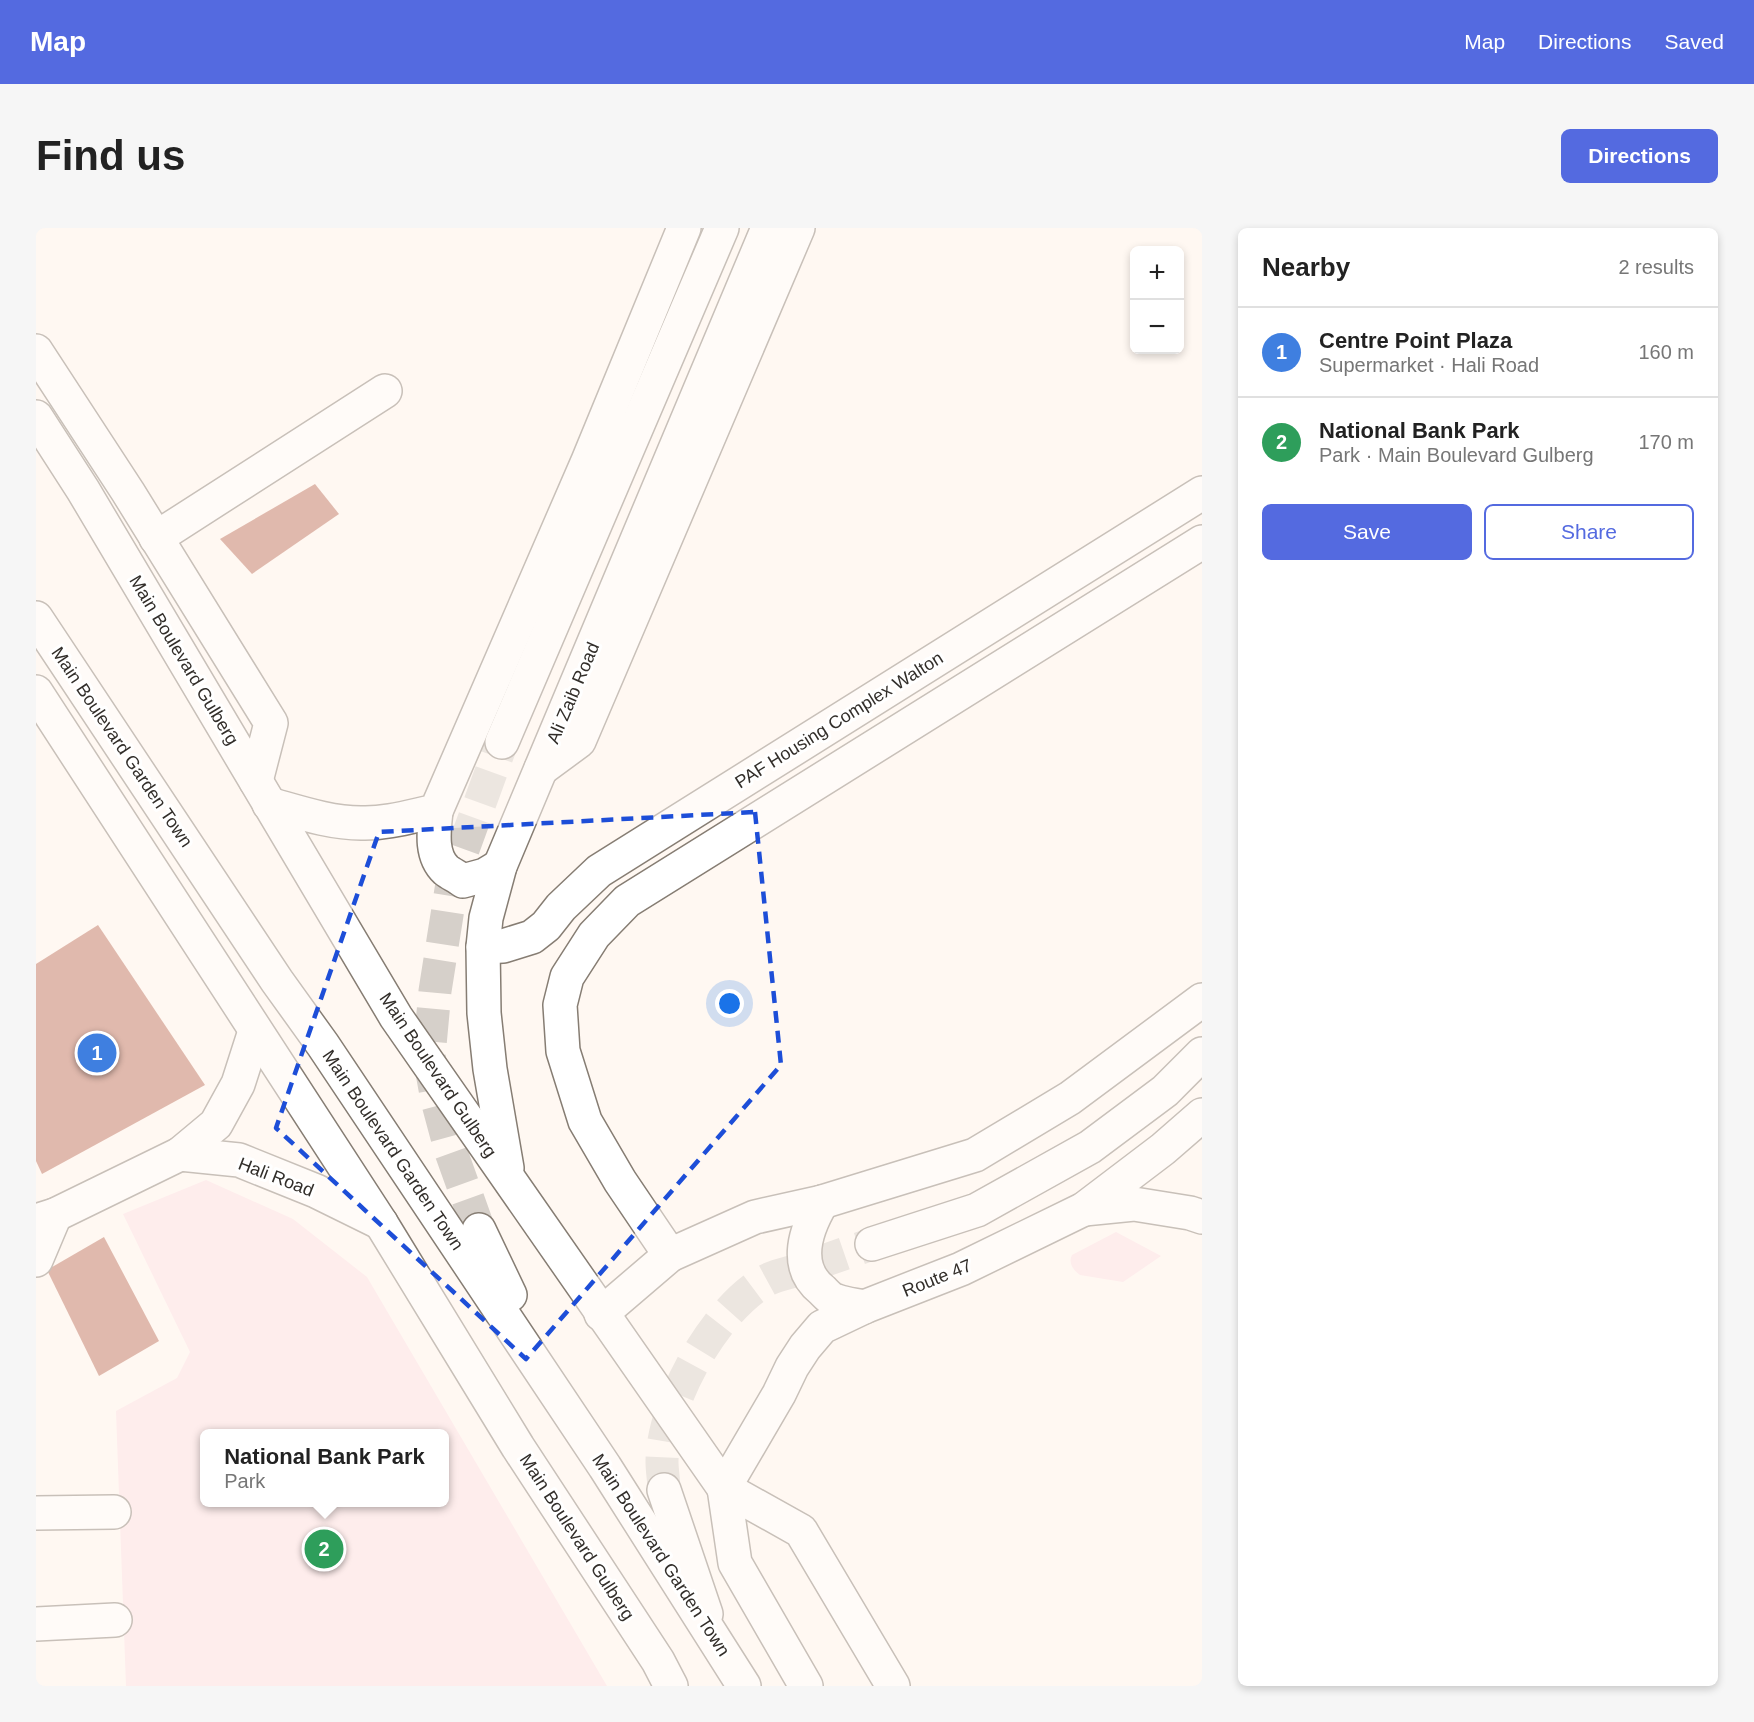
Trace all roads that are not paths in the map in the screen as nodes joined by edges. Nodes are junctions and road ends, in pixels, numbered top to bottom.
1 (684, 228) edge
2 (722, 228) edge
3 (768, 228) edge
4 (798, 228) edge
5 (36, 351) edge
6 (385, 391) dead end
7 (36, 417) edge
8 (1202, 493) edge
9 (156, 538) junction
10 (1202, 542) edge
11 (36, 618) edge
12 (36, 692) edge
13 (502, 742) tunnel mouth
14 (541, 769) junction
15 (262, 792) junction
16 (436, 811) junction
17 (500, 866) junction
18 (483, 947) junction
19 (1202, 1000) edge
20 (255, 1031) junction
21 (1202, 1054) edge
22 (1202, 1115) edge
23 (180, 1154) junction
24 (508, 1179) junction
25 (822, 1202) junction
26 (1084, 1209) junction
27 (1202, 1217) edge
28 (46, 1218) edge
29 (381, 1223) junction
30 (479, 1230) tunnel mouth
31 (872, 1244) tunnel mouth
32 (670, 1254) junction
33 (36, 1260) edge
34 (864, 1306) junction
35 (601, 1314) junction
36 (605, 1467) junction
37 (724, 1488) junction
38 (664, 1490) tunnel mouth
39 (114, 1512) dead end
40 (36, 1513) edge
41 (115, 1620) dead end
42 (36, 1624) edge
43 (715, 1638) junction
44 (671, 1686) edge
45 (744, 1686) edge
46 (806, 1686) edge
47 (893, 1686) edge

1 - 16 main road
2 - 13 main road
3 - 14 main road, Ali Zaib Road
4 - 14 main road
5 - 9 main road
6 - 9 main road
7 - 15 main road, Main Boulevard Gulberg
8 - 18 main road, PAF Housing Complex Walton
9 - 15 main road
10 - 32 main road
11 - 36 main road, Main Boulevard Garden Town
12 - 20 main road, Main Boulevard Gulberg
14 - 17 main road, Ali Zaib Road
15 - 16 main road
15 - 24 main road, Main Boulevard Gulberg
16 - 17 main road
17 - 18 main road, Ali Zaib Road
18 - 24 main road, Ali Zaib Road
19 - 25 main road
20 - 23 main road
20 - 29 main road, Main Boulevard Gulberg
21 - 31 main road
22 - 26 main road, Route 47
23 - 28 main road
23 - 29 main road, Hali Road
24 - 35 main road, Main Boulevard Gulberg
25 - 32 main road
25 - 34 main road
26 - 27 main road
26 - 34 main road, Route 47
28 - 33 main road
29 - 44 main road, Main Boulevard Gulberg
30 - 36 main road
32 - 35 main road
34 - 37 main road, Route 47
35 - 37 main road, Main Boulevard Gulberg
36 - 43 main road, Main Boulevard Garden Town
37 - 46 main road
37 - 47 main road, Main Boulevard Gulberg
38 - 43 main road
39 - 40 main road
41 - 42 main road
43 - 45 main road, Main Boulevard Garden Town

